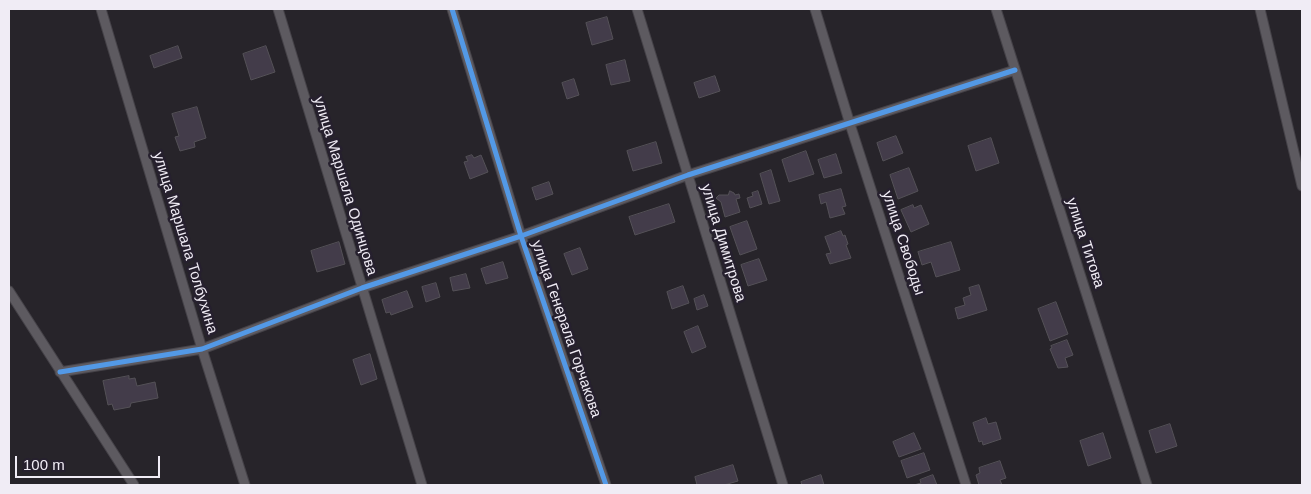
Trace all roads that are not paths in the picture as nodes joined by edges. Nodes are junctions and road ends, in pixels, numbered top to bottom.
1 (100, 9) edge
2 (278, 9) edge
3 (452, 9) edge
4 (637, 9) edge
5 (814, 9) edge
6 (996, 9) edge
7 (1260, 9) edge
8 (1016, 70) junction
9 (850, 124) junction
10 (688, 175) junction
11 (1302, 186) edge
12 (521, 236) junction
13 (362, 288) junction
14 (9, 291) edge
15 (202, 349) junction
16 (60, 372) junction
17 (134, 485) edge
18 (245, 485) edge
19 (422, 485) edge
20 (606, 485) edge
21 (783, 485) edge
22 (966, 485) edge
23 (1147, 485) edge

1 - 15 street, улица Маршала Толбухина
2 - 13 street, улица Маршала Одинцова
3 - 12 street, улица Генерала Горчакова
4 - 10 street, улица Димитрова
5 - 9 street, улица Свободы
6 - 8 street, улица Титова
7 - 11 street
8 - 9 street
8 - 23 street, улица Титова
9 - 10 street
9 - 22 street, улица Свободы
10 - 12 street
10 - 21 street, улица Димитрова
12 - 13 street
12 - 20 street, улица Генерала Горчакова
13 - 15 street
13 - 19 street, улица Маршала Одинцова
14 - 16 street
15 - 16 street
15 - 18 street, улица Маршала Толбухина
16 - 17 street

